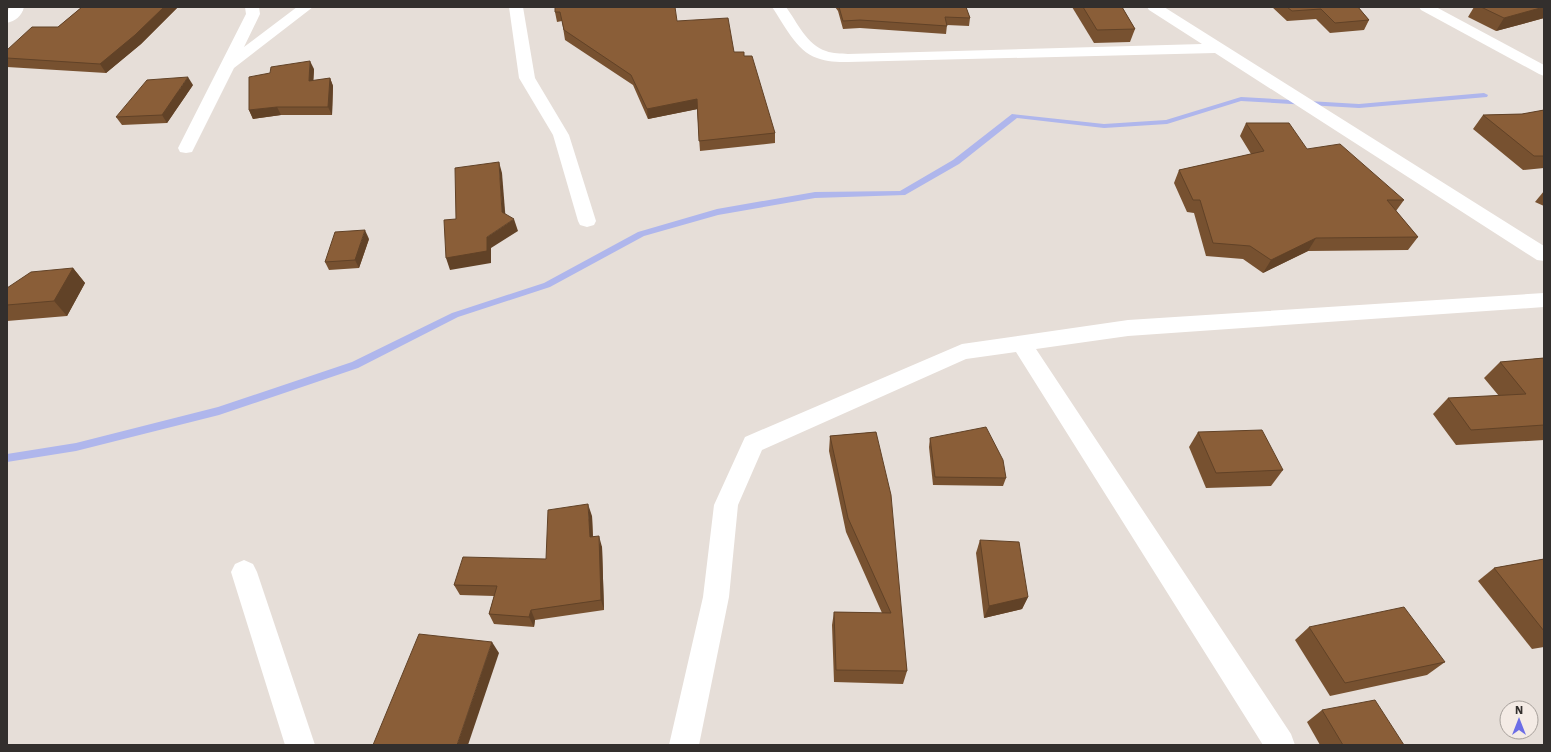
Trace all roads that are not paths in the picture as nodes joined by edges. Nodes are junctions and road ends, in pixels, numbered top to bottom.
1 (16, 7) edge
2 (252, 7) edge
3 (306, 7) edge
4 (516, 7) edge
5 (780, 7) edge
6 (1154, 7) edge
7 (1426, 7) edge
8 (7, 19) edge
9 (1219, 48) junction
10 (226, 68) junction
11 (1544, 72) edge
12 (186, 148) dead end
13 (587, 221) dead end
14 (1544, 255) edge
15 (1544, 300) edge
16 (1021, 343) junction
17 (244, 572) dead end
18 (300, 745) edge
19 (684, 745) edge
20 (1280, 745) edge

1 - 8 street
2 - 10 street
3 - 10 street
4 - 13 street
5 - 9 street
6 - 9 street
7 - 11 street
9 - 14 street
10 - 12 street
15 - 16 street
16 - 19 street
16 - 20 street
17 - 18 street

